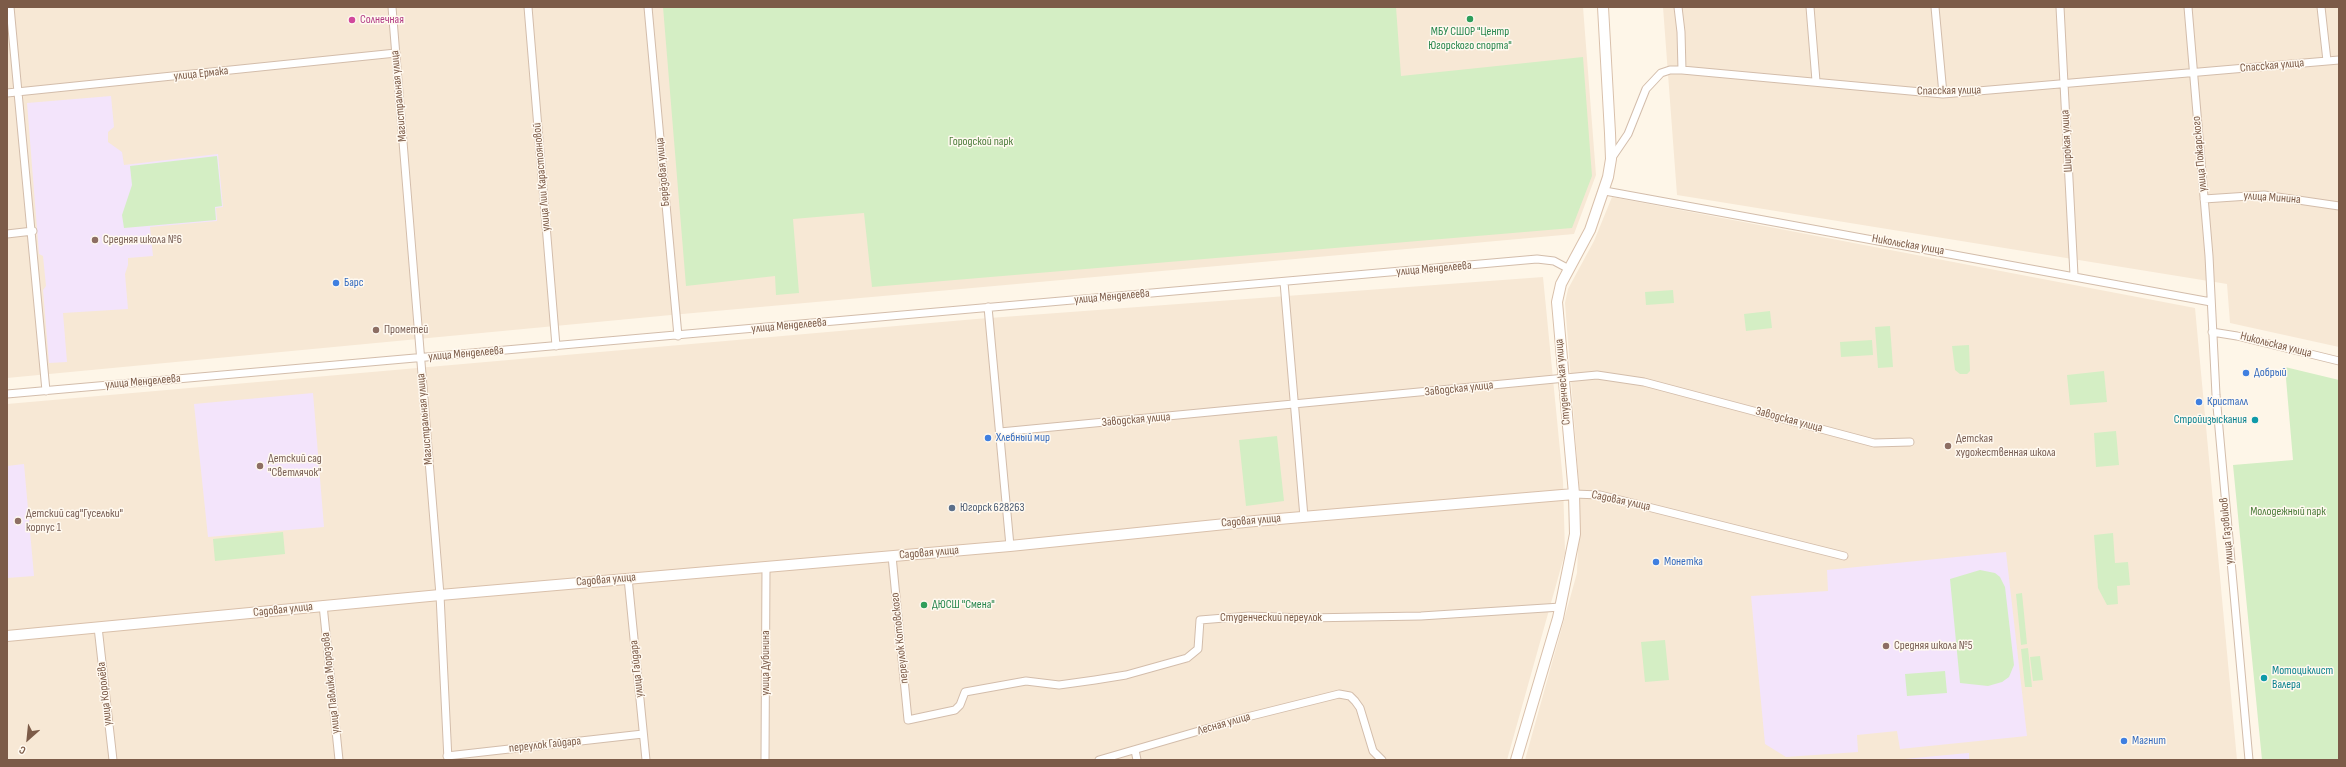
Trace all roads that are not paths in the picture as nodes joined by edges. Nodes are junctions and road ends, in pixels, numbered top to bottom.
1 (10, 7) edge
2 (392, 7) edge
3 (528, 7) edge
4 (648, 7) edge
5 (1603, 7) edge
6 (1678, 7) edge
7 (1810, 7) edge
8 (1936, 7) edge
9 (2060, 7) edge
10 (2188, 7) edge
11 (2321, 7) edge
12 (396, 53) junction
13 (2339, 60) edge
14 (2327, 61) junction
15 (1682, 70) junction
16 (2193, 73) junction
17 (1816, 81) junction
18 (2064, 85) junction
19 (19, 92) junction
20 (7, 93) edge
21 (1943, 94) junction
22 (1611, 159) junction
23 (1605, 191) junction
24 (2204, 199) junction
25 (2339, 206) edge
26 (33, 231) junction
27 (7, 234) edge
28 (1569, 268) junction
29 (2074, 275) junction
30 (1284, 282) junction
31 (2211, 302) junction
32 (988, 307) junction
33 (2212, 332) junction
34 (678, 336) junction
35 (556, 346) junction
36 (420, 358) junction
37 (2339, 361) edge
38 (1563, 379) junction
39 (46, 391) junction
40 (7, 394) edge
41 (1294, 405) junction
42 (1000, 432) junction
43 (1910, 442) dead end
44 (1574, 494) junction
45 (1304, 517) junction
46 (1010, 546) junction
47 (892, 556) junction
48 (1844, 556) dead end
49 (766, 567) junction
50 (628, 578) junction
51 (440, 595) junction
52 (323, 606) junction
53 (1561, 607) junction
54 (98, 627) junction
55 (7, 636) edge
56 (908, 720) joint
57 (643, 734) junction
58 (1135, 750) junction
59 (447, 758) edge
60 (1379, 759) edge
61 (112, 760) edge
62 (339, 760) edge
63 (646, 760) edge
64 (765, 760) edge
65 (1099, 760) edge
66 (1138, 760) edge
67 (1516, 760) edge
68 (2249, 760) edge

1 - 19 street
2 - 12 street, Магистральная улица
3 - 35 street, улица Лии Карастояновой
4 - 34 street, Берёзовая улица
5 - 22 street, Студенческая улица
6 - 15 street
7 - 17 street
8 - 21 street
9 - 18 street, Широкая улица
10 - 16 street, улица Пожарского
11 - 14 street
12 - 19 street, улица Ермака
12 - 36 street, Магистральная улица
13 - 14 street, Спасская улица
14 - 16 street, Спасская улица
15 - 17 street, Спасская улица
15 - 22 street, Спасская улица
16 - 18 street, Спасская улица
16 - 24 street, улица Пожарского
17 - 21 street, Спасская улица
18 - 21 street, Спасская улица
18 - 29 street, Широкая улица
19 - 20 street, улица Ермака
19 - 26 street
22 - 23 street, Студенческая улица
23 - 28 street, Студенческая улица
23 - 29 street, Никольская улица
24 - 25 street, улица Минина
24 - 31 street, улица Пожарского
26 - 27 street
26 - 39 street
28 - 30 street, улица Менделеева
28 - 38 street, Студенческая улица
29 - 31 street, Никольская улица
30 - 32 street, улица Менделеева
30 - 41 street
31 - 33 street, улица Газовиков
32 - 34 street, улица Менделеева
32 - 42 street
33 - 37 street, Никольская улица
33 - 68 street, улица Газовиков
34 - 35 street, улица Менделеева
35 - 36 street, улица Менделеева
36 - 39 street, улица Менделеева
36 - 51 street, Магистральная улица
38 - 41 street, Заводская улица
38 - 43 street, Заводская улица
38 - 44 street, Студенческая улица
39 - 40 street, улица Менделеева
41 - 42 street, Заводская улица
41 - 45 street
42 - 46 street
44 - 45 street, Садовая улица
44 - 48 street, Садовая улица
44 - 53 street, Студенческая улица
45 - 46 street, Садовая улица
46 - 47 street, Садовая улица
47 - 49 street, Садовая улица
47 - 56 street, переулок Котовского
49 - 50 street, Садовая улица
49 - 64 street, улица Дубинина
50 - 51 street, Садовая улица
50 - 57 street, улица Гайдара
51 - 52 street, Садовая улица
51 - 59 street, Магистральная улица
52 - 54 street, Садовая улица
52 - 62 street, улица Павлика Морозова
53 - 56 street, Студенческий переулок
53 - 67 street, Студенческая улица
54 - 55 street, Садовая улица
54 - 61 street, улица Королёва
57 - 59 street, переулок Гайдара
57 - 63 street, улица Гайдара
58 - 60 street, Лесная улица
58 - 65 street, Лесная улица
58 - 66 street

